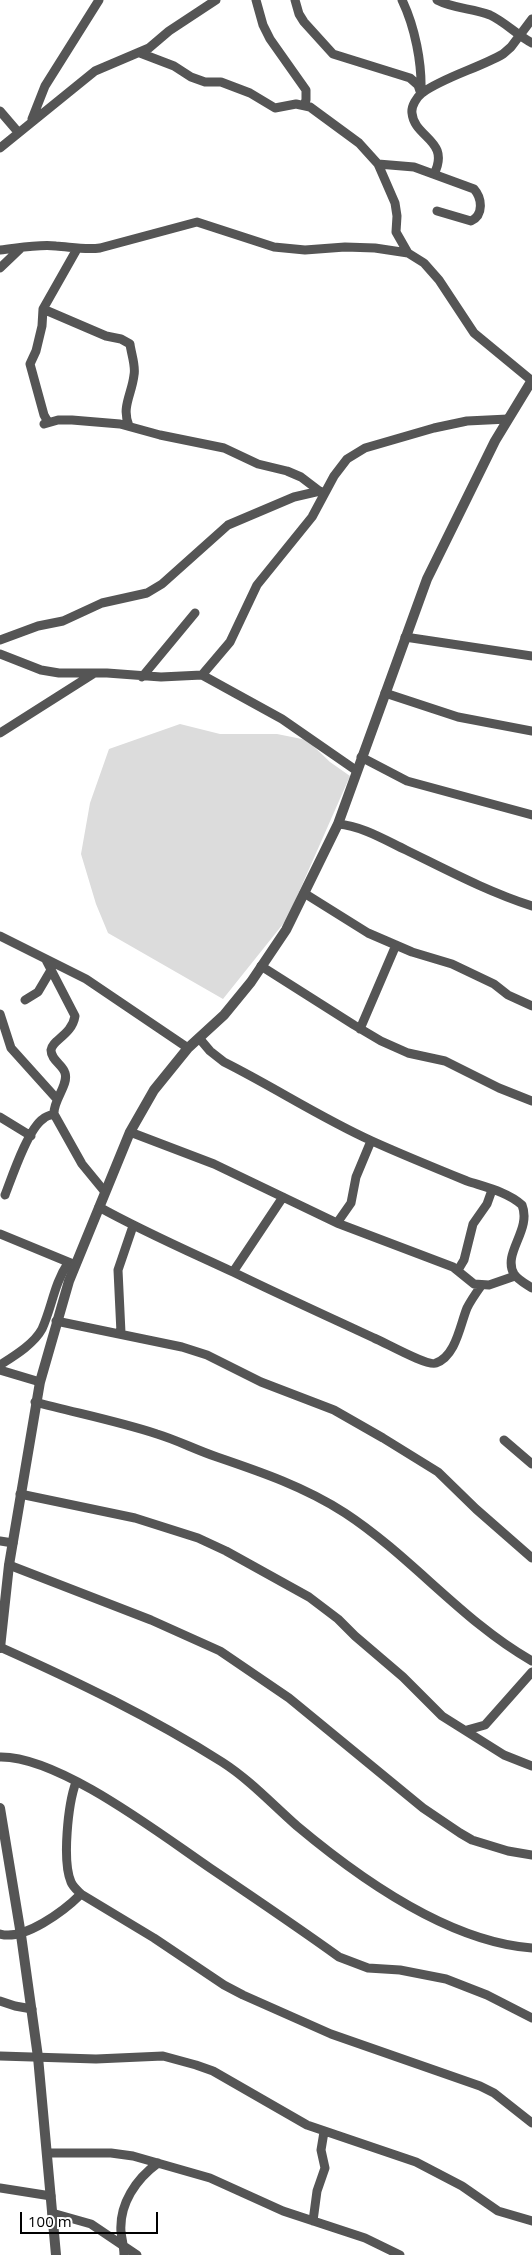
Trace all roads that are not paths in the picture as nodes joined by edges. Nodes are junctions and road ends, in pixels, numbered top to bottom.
1 (99, 0) edge
2 (216, 0) edge
3 (256, 0) edge
4 (295, 0) edge
5 (402, 0) edge
6 (437, 0) edge
7 (532, 19) edge
8 (519, 36) junction
9 (532, 43) edge
10 (140, 53) junction
11 (421, 94) junction
12 (304, 105) junction
13 (0, 111) edge
14 (32, 121) junction
15 (18, 132) junction
16 (0, 148) edge
17 (378, 164) junction
18 (434, 174) junction
19 (437, 211) dead end
20 (21, 248) junction
21 (77, 249) junction
22 (0, 250) edge
23 (408, 253) junction
24 (0, 268) edge
25 (44, 310) junction
26 (531, 385) edge
27 (508, 419) junction
28 (129, 426) junction
29 (322, 493) junction
30 (195, 613) dead end
31 (405, 637) junction
32 (0, 640) edge
33 (0, 654) edge
34 (532, 656) edge
35 (93, 674) junction
36 (202, 675) junction
37 (142, 677) junction
38 (385, 693) junction
39 (2, 729) edge
40 (532, 731) edge
41 (361, 757) junction
42 (357, 770) junction
43 (532, 815) edge
44 (338, 824) junction
45 (304, 893) junction
46 (532, 906) edge
47 (0, 936) edge
48 (396, 945) junction
49 (46, 960) junction
50 (261, 966) junction
51 (51, 970) junction
52 (25, 1000) dead end
53 (532, 1006) edge
54 (0, 1014) edge
55 (360, 1029) junction
56 (199, 1038) junction
57 (188, 1048) junction
58 (56, 1098) junction
59 (532, 1101) edge
60 (54, 1114) junction
61 (0, 1117) edge
62 (130, 1132) junction
63 (30, 1136) junction
64 (371, 1141) junction
65 (492, 1190) junction
66 (105, 1192) junction
67 (5, 1195) dead end
68 (282, 1197) junction
69 (99, 1208) junction
70 (337, 1223) junction
71 (133, 1226) junction
72 (530, 1229) edge
73 (0, 1234) edge
74 (71, 1264) junction
75 (458, 1270) junction
76 (233, 1272) junction
77 (515, 1276) junction
78 (481, 1286) junction
79 (532, 1288) edge
80 (56, 1321) junction
81 (121, 1333) junction
82 (0, 1365) edge
83 (0, 1370) edge
84 (40, 1382) junction
85 (35, 1402) junction
86 (504, 1440) dead end
87 (532, 1464) edge
88 (20, 1494) junction
89 (0, 1540) edge
90 (13, 1543) junction
91 (532, 1558) edge
92 (9, 1565) junction
93 (0, 1647) edge
94 (532, 1661) edge
95 (532, 1672) edge
96 (467, 1730) junction
97 (0, 1757) edge
98 (532, 1766) edge
99 (76, 1782) junction
100 (0, 1808) edge
101 (532, 1855) edge
102 (81, 1894) junction
103 (21, 1935) junction
104 (4, 1936) edge
105 (0, 1943) edge
106 (532, 1948) edge
107 (0, 2001) edge
108 (32, 2009) junction
109 (532, 2018) edge
110 (0, 2056) edge
111 (38, 2057) junction
112 (532, 2123) edge
113 (324, 2132) junction
114 (47, 2153) junction
115 (158, 2163) junction
116 (0, 2188) edge
117 (51, 2196) junction
118 (52, 2212) junction
119 (532, 2221) edge
120 (313, 2222) junction
121 (124, 2251) edge
122 (56, 2255) edge
123 (138, 2255) edge
124 (400, 2255) edge

1 - 14 street
2 - 10 street
3 - 12 street
4 - 11 street
5 - 11 street
6 - 8 street
7 - 8 street
8 - 9 street
8 - 11 street
10 - 12 street
10 - 14 street
11 - 18 street
12 - 17 street
13 - 15 street
14 - 15 street
15 - 16 street
17 - 18 street
17 - 23 street
18 - 19 street
20 - 21 street
20 - 22 street
20 - 24 street
21 - 23 street
21 - 25 street
23 - 26 street
25 - 28 street
25 - 28 street
26 - 27 street
27 - 29 street
27 - 31 street
28 - 29 street
29 - 32 street
29 - 36 street
30 - 37 street
31 - 34 street
31 - 38 street
33 - 35 street
35 - 37 street
35 - 39 street
36 - 37 street
36 - 42 street
38 - 40 street
38 - 41 street
41 - 42 street
41 - 43 street
42 - 44 street
44 - 45 street
44 - 46 street
45 - 48 street
45 - 50 street
47 - 49 street
48 - 53 street
48 - 55 street
49 - 51 street
49 - 57 street
50 - 55 street
50 - 56 street
51 - 52 street
51 - 58 street
54 - 58 street
55 - 59 street
56 - 57 street
56 - 64 street
57 - 62 street
58 - 60 street
60 - 63 street
60 - 66 street
61 - 63 street
62 - 66 street
62 - 68 street
63 - 67 street
64 - 65 street
64 - 70 street
65 - 72 street
65 - 75 street
66 - 69 street
68 - 70 street
68 - 76 street
69 - 71 street
69 - 74 street
70 - 75 street
71 - 76 street
71 - 81 street
72 - 77 street
73 - 74 street
74 - 80 street
74 - 82 street
75 - 78 street
76 - 78 street
77 - 78 street
77 - 79 street
80 - 81 street
80 - 84 street
81 - 91 street
83 - 84 street
84 - 85 street
85 - 88 street
85 - 94 street
86 - 87 street
88 - 90 street
88 - 96 street
89 - 90 street
90 - 92 street
92 - 93 street
92 - 101 street
93 - 106 street
95 - 96 street
96 - 98 street
97 - 99 street
99 - 102 street
99 - 109 street
100 - 103 street
102 - 103 street
102 - 112 street
103 - 104 street
103 - 108 street
104 - 105 street
107 - 108 street
108 - 111 street
110 - 111 street
111 - 113 street
111 - 114 street
113 - 119 street
113 - 120 street
114 - 115 street
114 - 117 street
115 - 120 street
115 - 121 street
116 - 117 street
117 - 118 street
118 - 121 street
118 - 122 street
120 - 124 street
121 - 123 street

